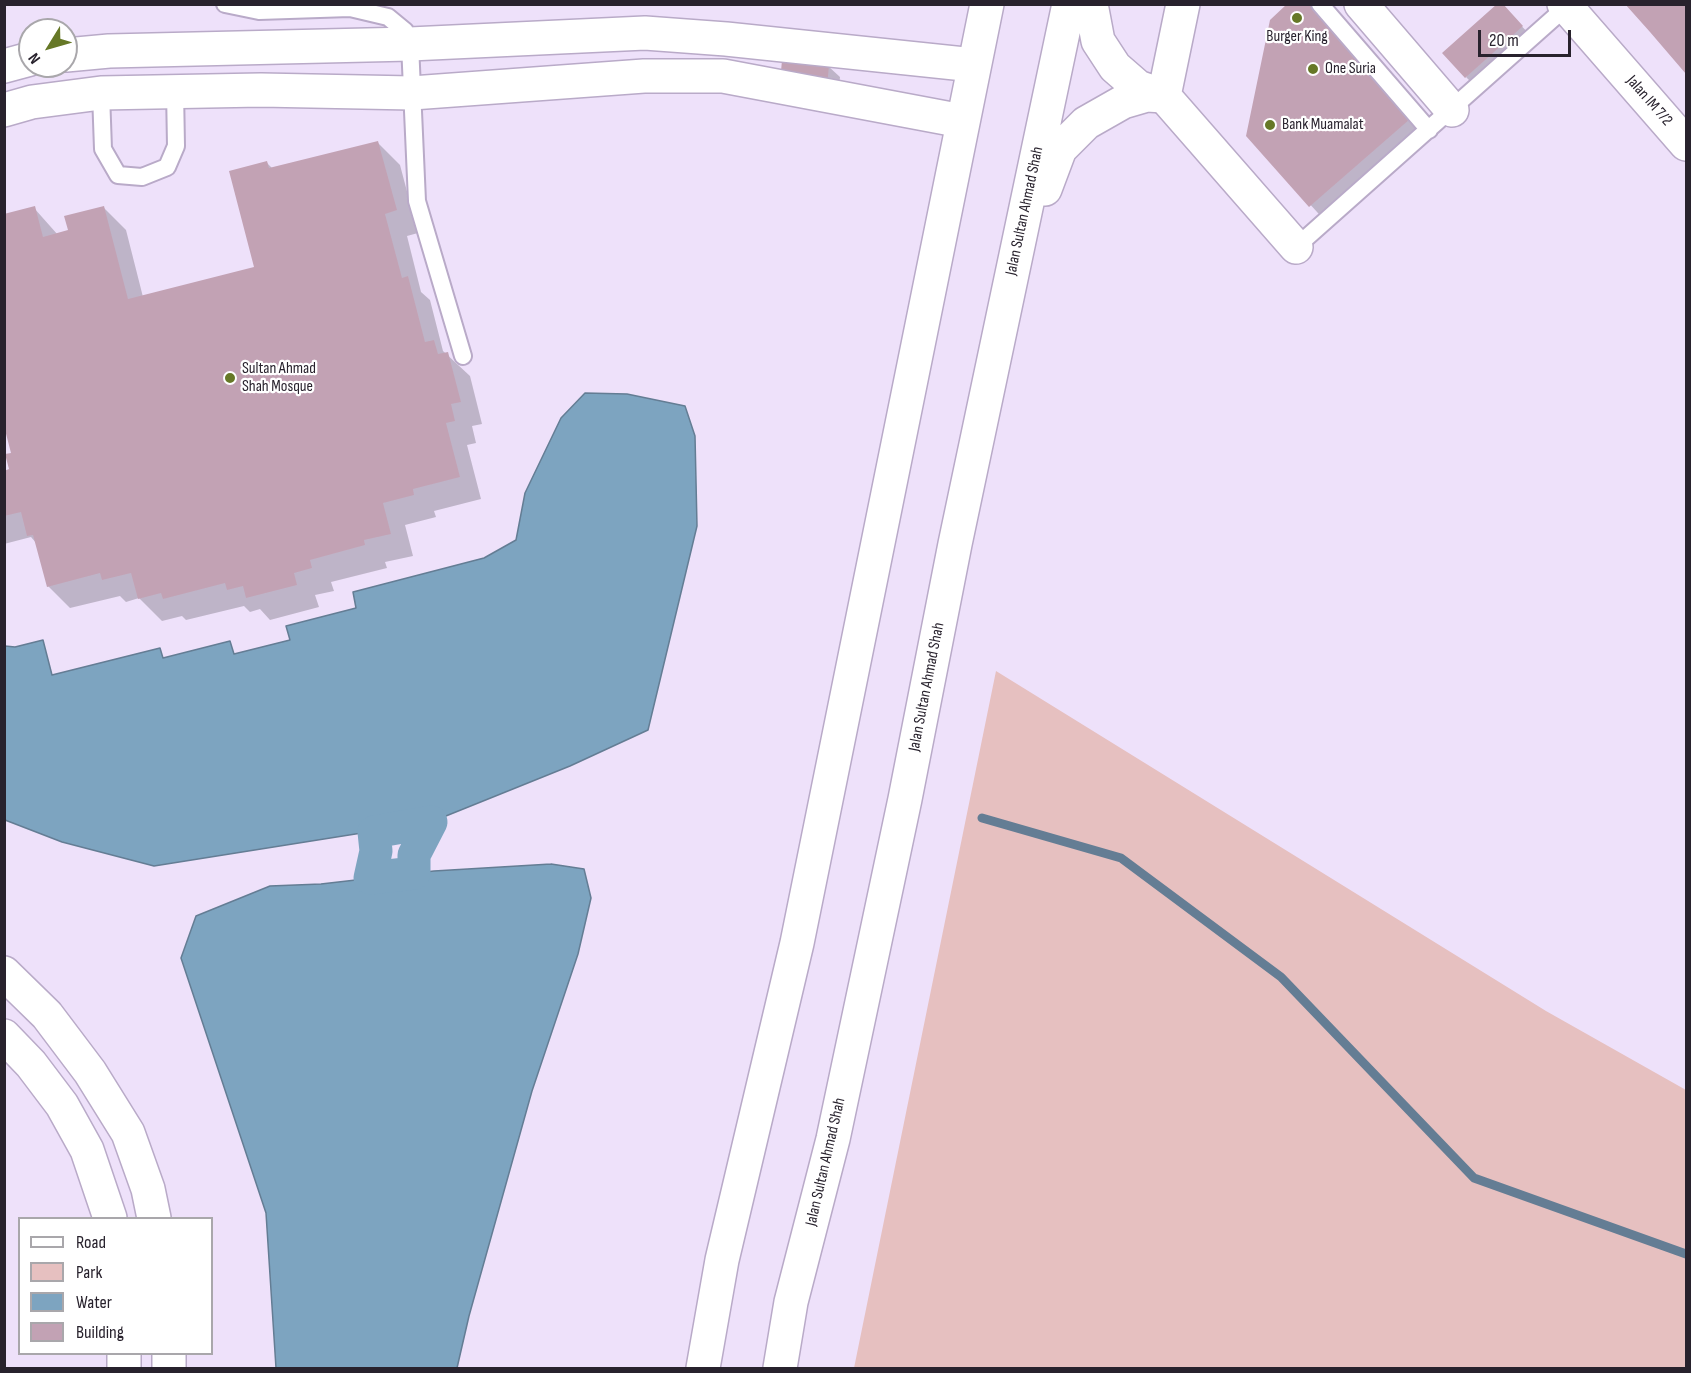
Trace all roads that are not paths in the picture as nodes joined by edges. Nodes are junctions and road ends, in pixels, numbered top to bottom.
1 (225, 4) edge
2 (987, 4) edge
3 (1069, 4) edge
4 (1091, 4) edge
5 (1183, 4) edge
6 (1320, 4) edge
7 (1361, 4) edge
8 (1565, 6) edge
9 (726, 39) junction
10 (410, 44) junction
11 (78, 55) edge
12 (974, 65) junction
13 (723, 76) junction
14 (175, 90) junction
15 (101, 93) junction
16 (412, 93) junction
17 (1164, 96) junction
18 (4, 110) edge
19 (1440, 120) junction
20 (962, 121) junction
21 (1686, 144) edge
22 (1296, 247) joint
23 (1010, 281) junction
24 (463, 356) dead end
25 (4, 973) edge
26 (4, 1036) edge
27 (110, 1217) edge
28 (154, 1217) edge
29 (703, 1368) edge
30 (780, 1368) edge

1 - 10 lane
2 - 12 main road
3 - 23 main road, Jalan Sultan Ahmad Shah
4 - 17 main road
5 - 17 main road
6 - 19 lane
7 - 19 main road
8 - 19 lane
8 - 21 main road, Jalan IM 7/2
9 - 10 main road
9 - 12 main road
9 - 13 main road
10 - 11 main road
10 - 16 lane
12 - 20 main road
13 - 16 main road
13 - 20 main road
14 - 15 main road
14 - 15 lane
14 - 16 main road
15 - 18 main road
16 - 24 lane
17 - 22 main road
17 - 23 main road
19 - 22 lane
20 - 29 main road
23 - 30 main road, Jalan Sultan Ahmad Shah
25 - 28 main road
26 - 27 main road

